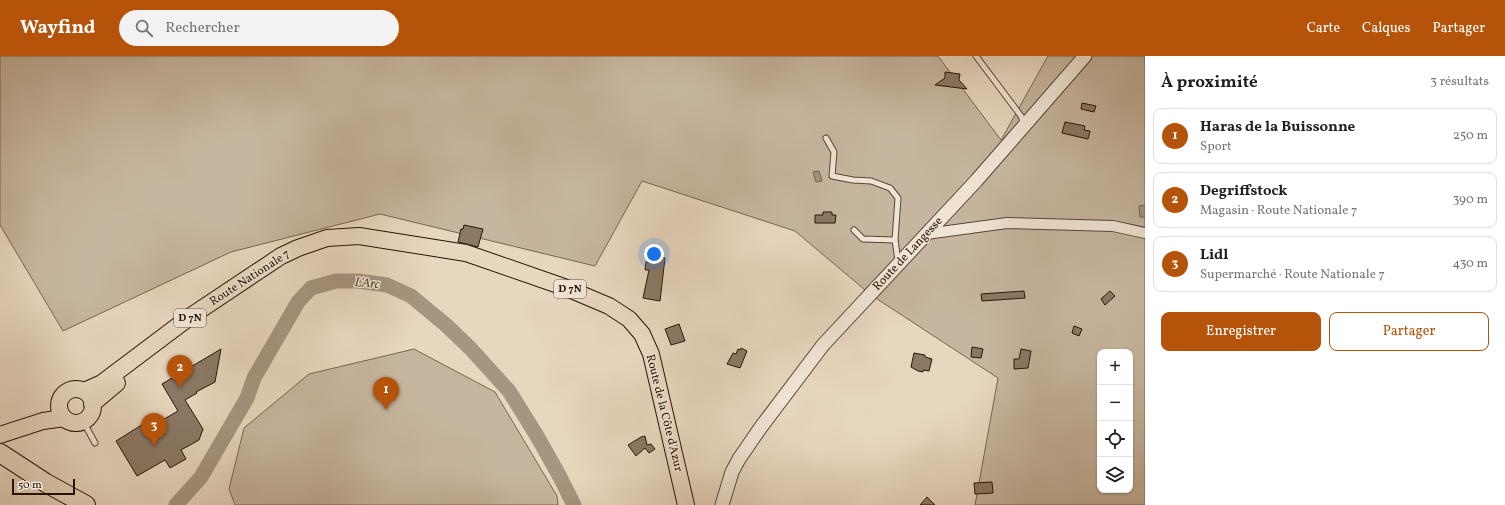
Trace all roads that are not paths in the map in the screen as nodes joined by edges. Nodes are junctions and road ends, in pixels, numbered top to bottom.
1 (976, 56) edge
2 (1085, 56) edge
3 (1024, 126) junction
4 (826, 138) dead end
5 (854, 230) dead end
6 (1145, 233) edge
7 (926, 234) junction
8 (895, 240) junction
9 (315, 242) joint
10 (898, 264) junction
11 (88, 398) junction
12 (61, 411) junction
13 (83, 421) junction
14 (0, 427) edge
15 (0, 435) edge
16 (95, 443) dead end
17 (2, 454) edge
18 (86, 505) edge
19 (686, 505) edge
20 (722, 505) edge

1 - 3 lane
2 - 3 street, Route de Langesse
3 - 7 street, Route de Langesse
4 - 8 lane
5 - 8 lane
6 - 7 street
7 - 10 street, Route de Langesse
8 - 10 lane
9 - 11 main road, Route Nationale 7 / D 7N
9 - 19 main road, Route de la Côte d'Azur / D 7N
10 - 20 street, Route de Langesse
11 - 12 main road
11 - 13 main road
12 - 13 main road
12 - 14 main road
12 - 15 main road
13 - 16 lane
17 - 18 highway

